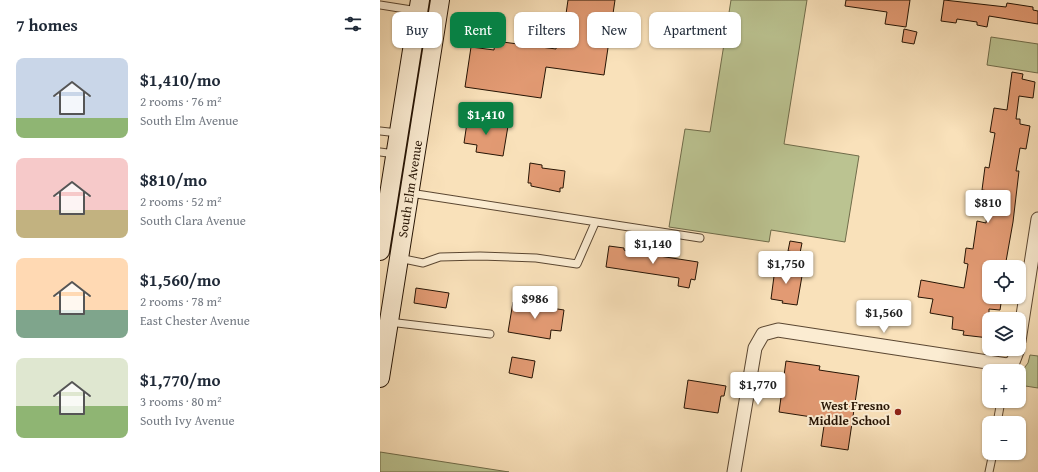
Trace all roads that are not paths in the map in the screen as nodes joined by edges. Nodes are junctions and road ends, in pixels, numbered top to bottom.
1 (440, 0) edge
2 (380, 5) edge
3 (419, 6) edge
4 (380, 131) edge
5 (399, 134) junction
6 (388, 153) edge
7 (410, 193) junction
8 (1038, 219) edge
9 (595, 223) junction
10 (700, 238) dead end
11 (380, 246) edge
12 (399, 258) junction
13 (1034, 266) edge
14 (1025, 312) edge
15 (389, 322) junction
16 (490, 334) dead end
17 (996, 364) edge
18 (380, 378) edge
19 (991, 460) edge
20 (734, 472) edge
21 (989, 472) edge

1 - 7 main road, South Elm Avenue
2 - 3 lane
3 - 5 main road, South Elm Avenue
4 - 5 lane
5 - 6 main road, South Elm Avenue
6 - 11 main road, South Elm Avenue
7 - 9 lane
7 - 12 main road, South Elm Avenue
8 - 13 street
9 - 10 lane
9 - 12 lane
12 - 15 main road, South Elm Avenue
13 - 14 street
15 - 16 lane
15 - 18 main road, South Elm Avenue
17 - 20 street
19 - 21 lane

